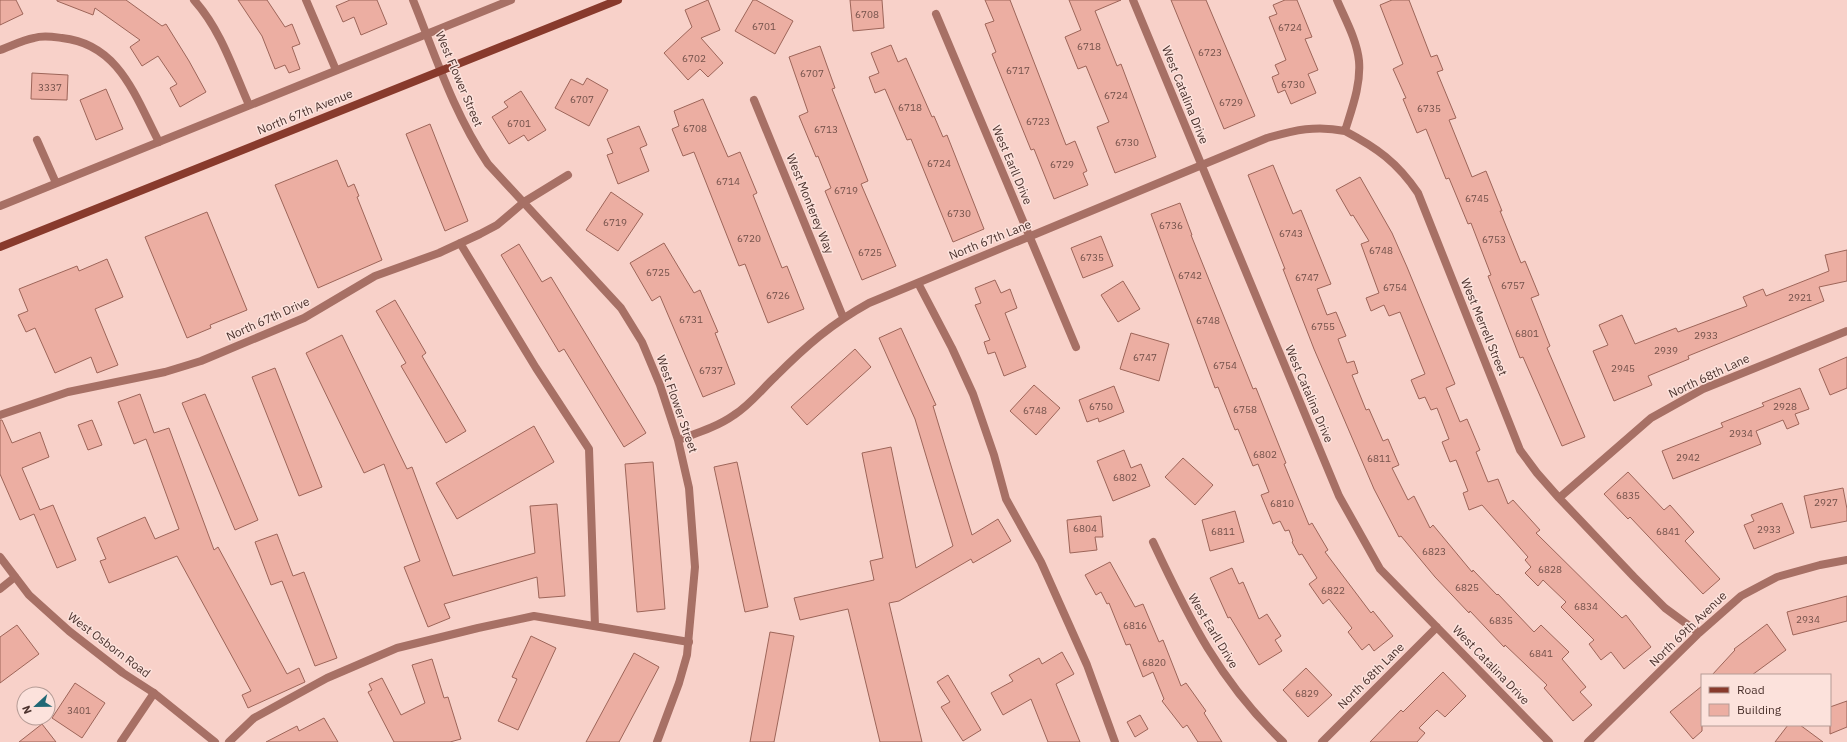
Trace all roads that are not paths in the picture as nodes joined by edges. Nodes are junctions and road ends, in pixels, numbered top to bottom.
1 (194, 0) edge
2 (306, 0) edge
3 (413, 0) edge
4 (511, 0) edge
5 (618, 0) edge
6 (1133, 0) edge
7 (1336, 0) edge
8 (936, 14) dead end
9 (427, 34) junction
10 (0, 50) edge
11 (336, 70) junction
12 (440, 70) junction
13 (754, 100) dead end
14 (249, 105) junction
15 (1344, 131) junction
16 (37, 140) dead end
17 (159, 142) junction
18 (1201, 165) junction
19 (568, 175) dead end
20 (56, 183) junction
21 (524, 202) junction
22 (0, 206) edge
23 (1029, 238) junction
24 (460, 243) junction
25 (0, 247) edge
26 (918, 283) junction
27 (843, 317) junction
28 (1847, 331) edge
29 (1076, 347) dead end
30 (0, 415) edge
31 (678, 440) junction
32 (1559, 498) junction
33 (1153, 542) dead end
34 (0, 557) edge
35 (1847, 560) edge
36 (15, 578) junction
37 (0, 589) edge
38 (595, 626) junction
39 (1437, 627) junction
40 (1699, 633) junction
41 (688, 642) junction
42 (154, 693) junction
43 (121, 742) edge
44 (215, 742) edge
45 (230, 742) edge
46 (658, 742) edge
47 (1115, 742) edge
48 (1283, 742) edge
49 (1322, 742) edge
50 (1549, 742) edge
51 (1588, 742) edge

1 - 14 street
2 - 11 street
3 - 9 street, West Flower Street
4 - 9 street
5 - 12 main road, North 67th Avenue
6 - 18 street, West Catalina Drive
7 - 15 street
8 - 23 street, West Earll Drive
9 - 11 street
9 - 12 street, West Flower Street
10 - 17 street
11 - 14 street
12 - 21 street, West Flower Street
12 - 25 main road, North 67th Avenue
13 - 27 street, West Monterey Way
14 - 17 street
15 - 18 street, North 67th Lane
15 - 32 street, West Merrell Street
16 - 20 street
17 - 20 street
18 - 23 street, North 67th Lane
18 - 39 street, West Catalina Drive
19 - 21 street, North 67th Drive
20 - 22 street
21 - 24 street, North 67th Drive
21 - 31 street, West Flower Street
23 - 26 street, North 67th Lane
23 - 29 street, West Earll Drive
24 - 30 street, North 67th Drive
24 - 38 street
26 - 27 street, North 67th Lane
26 - 47 street
27 - 31 street, North 67th Lane
28 - 32 street, North 68th Lane
31 - 41 street, West Flower Street
32 - 40 street, West Merrell Street
33 - 48 street, West Earll Drive
34 - 36 street, West Osborn Road
35 - 40 street, North 69th Avenue
36 - 37 street
36 - 42 street, West Osborn Road
38 - 41 street
38 - 45 street
39 - 49 street, North 68th Lane
39 - 50 street, West Catalina Drive
40 - 51 street, North 69th Avenue
41 - 46 street, West Flower Street
42 - 43 street
42 - 44 street, West Osborn Road

